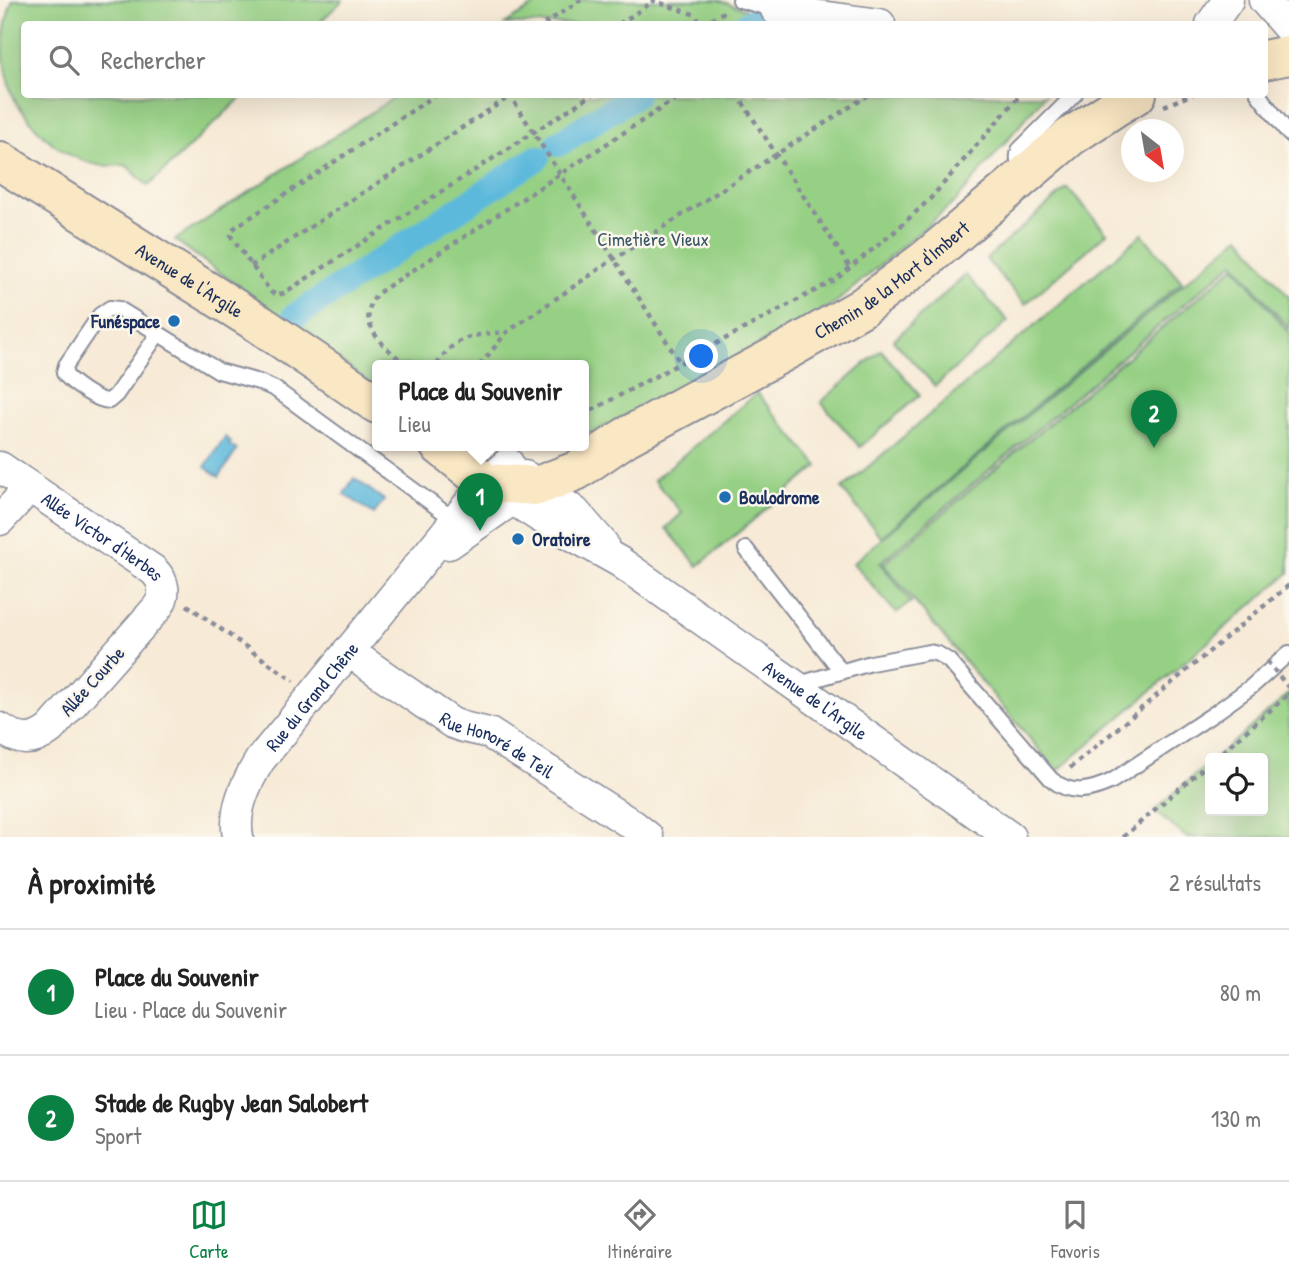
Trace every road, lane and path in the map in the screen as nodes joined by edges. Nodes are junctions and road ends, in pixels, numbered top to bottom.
1 (581, 0) edge
2 (1228, 0) edge
3 (1264, 0) edge
4 (653, 1) edge
5 (736, 2) edge
6 (776, 10) joint
7 (549, 21) edge
8 (623, 21) edge
9 (699, 21) edge
10 (706, 21) edge
11 (858, 21) edge
12 (1214, 21) edge
13 (1289, 29) edge
14 (1289, 55) edge
15 (1268, 59) edge
16 (431, 98) edge
17 (505, 98) edge
18 (512, 98) edge
19 (587, 98) edge
20 (677, 98) edge
21 (740, 98) edge
22 (864, 98) edge
23 (1018, 98) edge
24 (1071, 98) edge
25 (1121, 98) edge
26 (1261, 98) edge
27 (534, 133) junction
28 (1289, 134) edge
29 (776, 155) junction
30 (0, 161) edge
31 (561, 174) junction
32 (1023, 177) junction
33 (614, 259) junction
34 (251, 266) junction
35 (850, 269) junction
36 (508, 332) junction
37 (158, 334) junction
38 (400, 360) edge
39 (440, 360) edge
40 (484, 360) edge
41 (681, 364) junction
42 (372, 401) edge
43 (589, 412) edge
44 (626, 437) junction
45 (589, 447) edge
46 (450, 451) edge
47 (468, 451) edge
48 (576, 451) edge
49 (0, 467) edge
50 (576, 471) junction
51 (510, 483) junction
52 (29, 488) junction
53 (575, 512) junction
54 (0, 520) edge
55 (456, 521) junction
56 (746, 549) dead end
57 (620, 562) junction
58 (417, 566) junction
59 (1289, 585) edge
60 (163, 588) junction
61 (348, 651) junction
62 (1289, 653) edge
63 (1267, 661) dead end
64 (842, 671) junction
65 (795, 686) junction
66 (1289, 687) edge
67 (313, 694) junction
68 (1289, 694) edge
69 (0, 728) edge
70 (1221, 753) edge
71 (1205, 766) edge
72 (1054, 781) junction
73 (238, 837) edge
74 (648, 837) edge
75 (1010, 837) edge
76 (1123, 837) edge

1 - 7 path
2 - 12 street
3 - 13 street
4 - 8 path
4 - 9 path
5 - 6 lane
5 - 10 path
6 - 11 street
14 - 15 street
16 - 34 path
17 - 34 path
18 - 27 path
19 - 27 path
20 - 31 path
21 - 29 path
22 - 29 path
23 - 35 path
24 - 32 lane
25 - 32 street, Chemin de la Mort d'Imbert
26 - 28 lane
27 - 31 path
27 - 34 path
29 - 33 path
29 - 35 path
30 - 42 street, Avenue de l'Argile
31 - 33 path
31 - 38 path
32 - 44 street, Chemin de la Mort d'Imbert
33 - 36 path
33 - 41 path
35 - 41 path
36 - 39 path
36 - 40 path
37 - 37 lane
37 - 55 lane
41 - 43 path
44 - 45 street, Chemin de la Mort d'Imbert
44 - 50 street, Chemin de la Mort d'Imbert
46 - 51 street, Avenue de l'Argile
47 - 51 street, Avenue de l'Argile
48 - 51 street, Chemin de la Mort d'Imbert
49 - 52 street, Allée Victor d'Herbes
50 - 51 street, Chemin de la Mort d'Imbert
50 - 53 street
51 - 53 street, Avenue de l'Argile
51 - 55 street
51 - 57 street, Avenue de l'Argile
51 - 58 street
52 - 54 street
52 - 60 street, Allée Victor d'Herbes
53 - 57 street, Avenue de l'Argile
55 - 58 street
56 - 64 lane
57 - 65 street, Avenue de l'Argile
58 - 61 street, Rue du Grand Chêne
59 - 72 path
60 - 67 path
60 - 69 street, Allée Courbe
61 - 67 street, Rue du Grand Chêne
61 - 74 street, Rue Honoré de Teil
62 - 72 lane
63 - 66 path, bridge
64 - 65 lane
64 - 72 lane
65 - 75 street, Avenue de l'Argile
67 - 73 street, Rue du Grand Chêne
68 - 70 path
71 - 76 path

